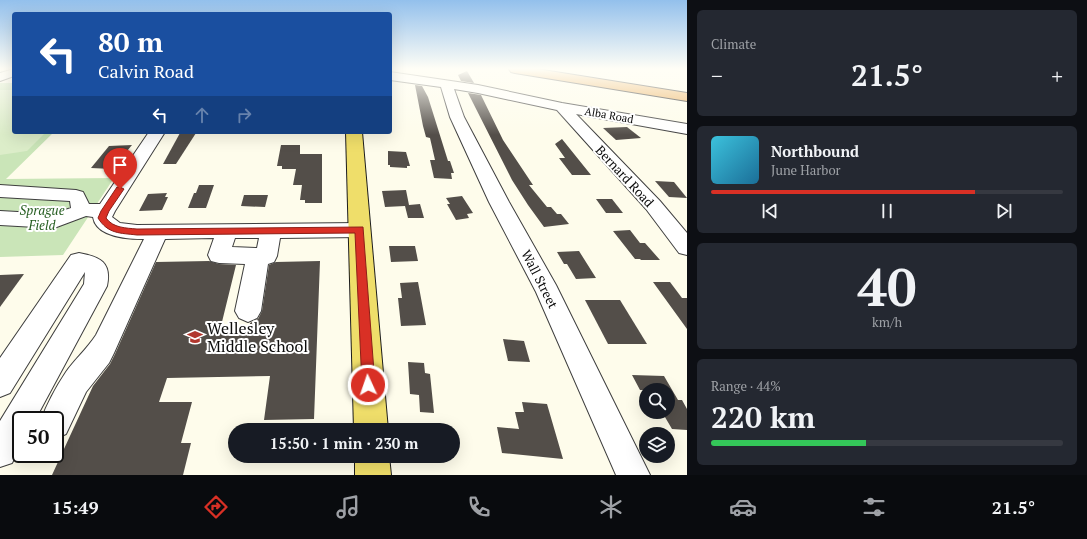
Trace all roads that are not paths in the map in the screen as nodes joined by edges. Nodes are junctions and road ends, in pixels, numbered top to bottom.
1 (448, 91) edge
2 (482, 91) edge
3 (656, 91) edge
4 (687, 97) edge
5 (562, 107) junction
6 (687, 129) edge
7 (156, 134) edge
8 (354, 134) edge
9 (0, 191) edge
10 (84, 210) junction
11 (104, 216) junction
12 (0, 218) edge
13 (271, 230) junction
14 (360, 230) junction
15 (227, 231) junction
16 (158, 232) junction
17 (687, 247) edge
18 (258, 256) junction
19 (248, 311) dead end
20 (0, 382) edge
21 (61, 411) edge
22 (371, 423) edge
23 (0, 451) edge
24 (372, 463) edge
25 (373, 475) edge
26 (633, 475) edge

1 - 26 street, Wall Street
2 - 5 street, Alba Road
3 - 4 highway
5 - 6 street, Alba Road
5 - 17 street, Bernard Road
7 - 11 street
8 - 14 main road
9 - 10 street
10 - 11 street
10 - 12 street
11 - 16 street
13 - 14 street
13 - 15 street
13 - 18 street
14 - 22 main road
15 - 16 street
15 - 18 street
16 - 21 street
18 - 19 street
20 - 23 street
24 - 25 main road

